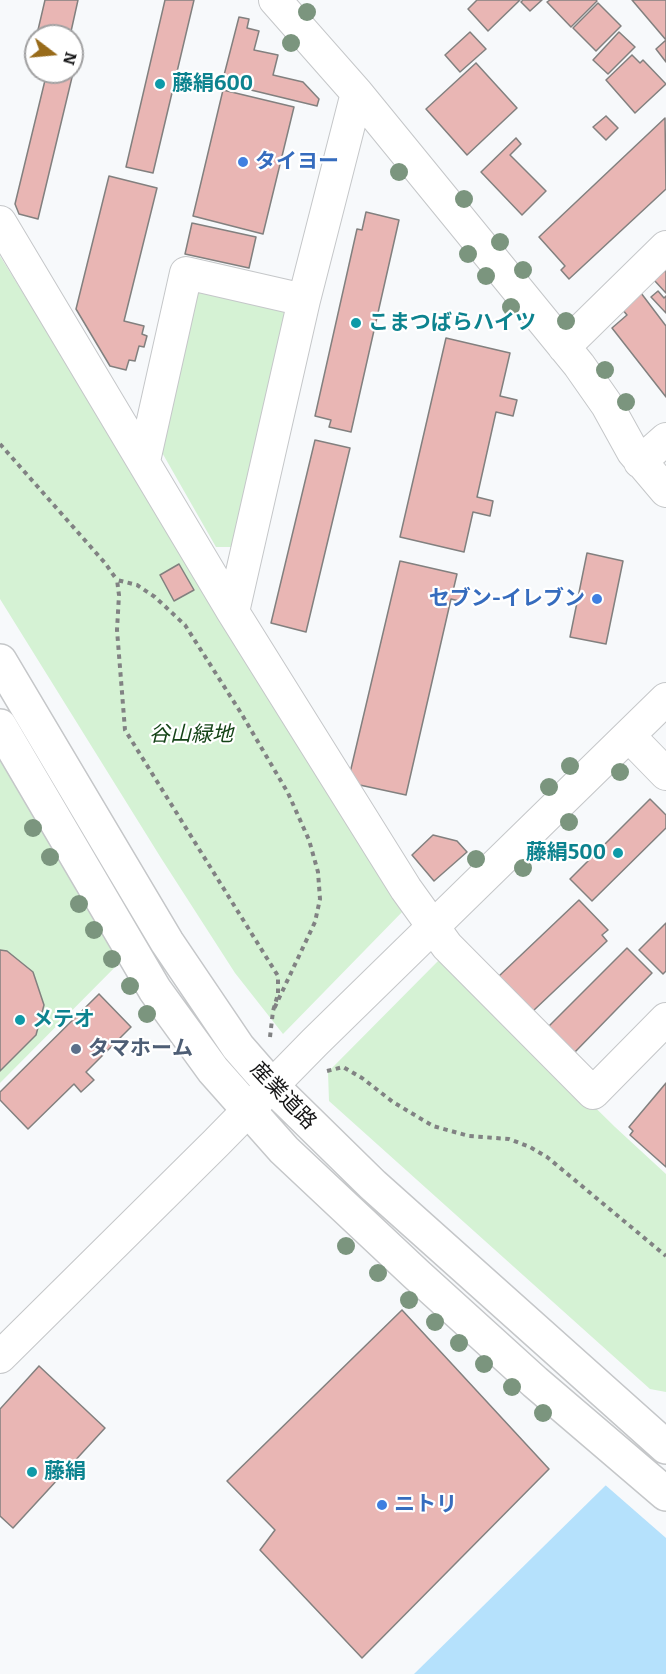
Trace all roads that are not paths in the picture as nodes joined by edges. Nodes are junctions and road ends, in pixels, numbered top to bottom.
1 (291, 6) edge
2 (357, 93) junction
3 (0, 222) edge
4 (666, 247) edge
5 (304, 300) junction
6 (564, 347) junction
7 (666, 439) edge
8 (144, 461) junction
9 (640, 462) junction
10 (666, 491) edge
11 (233, 612) junction
12 (0, 661) edge
13 (666, 699) edge
14 (0, 726) edge
15 (629, 736) junction
16 (666, 774) edge
17 (433, 925) junction
18 (666, 1019) edge
19 (272, 1086) junction
20 (249, 1110) junction
21 (0, 1357) edge
22 (655, 1438) edge
23 (666, 1494) edge

1 - 2 street
2 - 5 street
2 - 6 street
3 - 8 street
4 - 6 street
5 - 8 street
5 - 11 street
6 - 9 street
7 - 9 street
8 - 11 street
9 - 10 street
11 - 17 street
12 - 19 main road, 産業道路
13 - 15 street
14 - 20 main road, 産業道路
15 - 16 street
15 - 17 street
17 - 18 street
17 - 19 street
19 - 20 street
19 - 22 main road, 産業道路
20 - 21 street
20 - 23 main road, 産業道路

